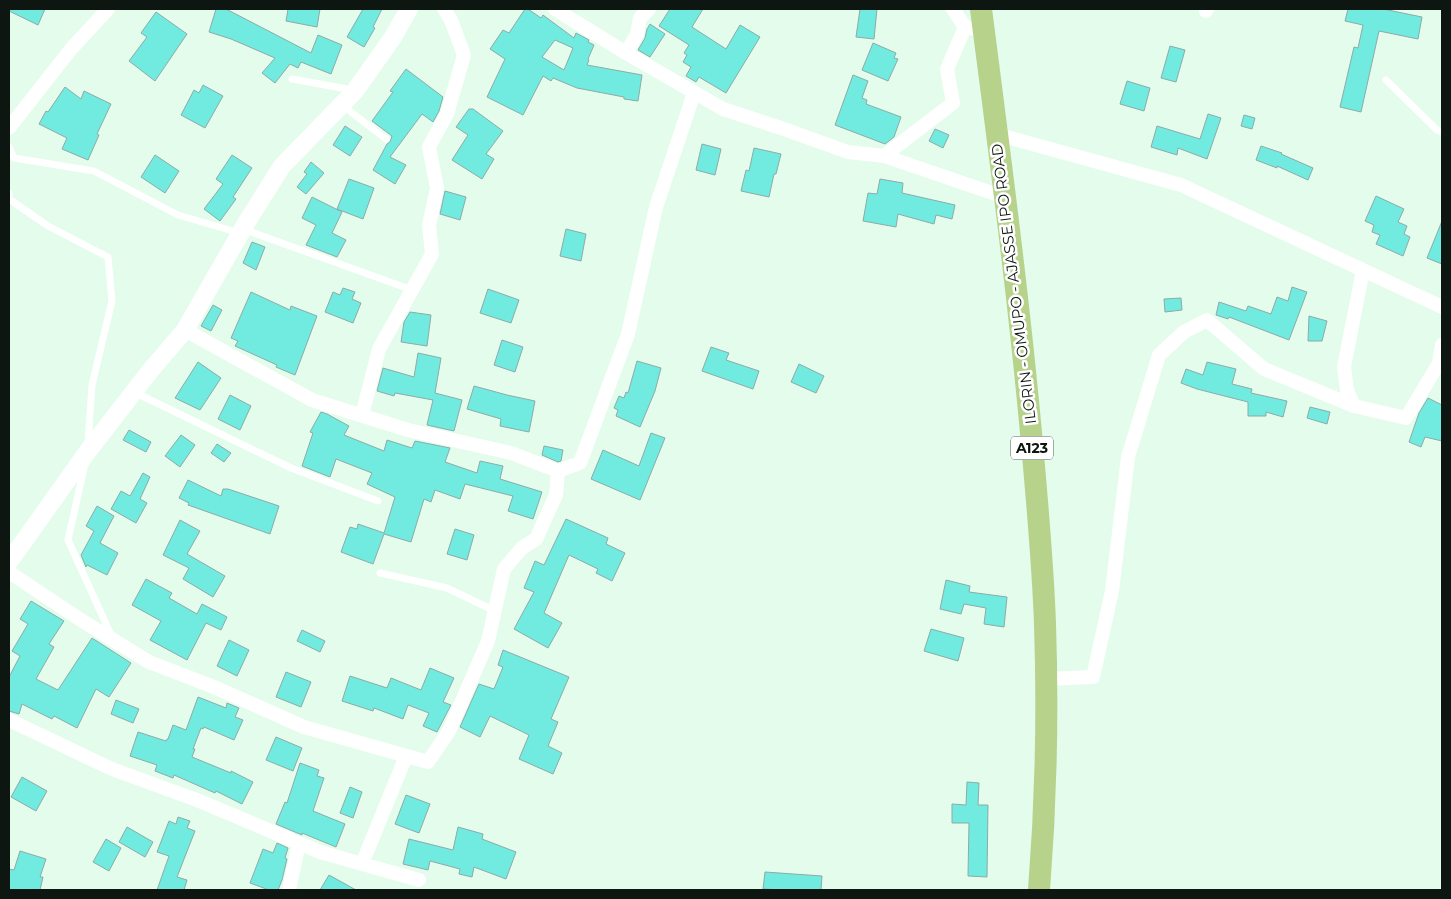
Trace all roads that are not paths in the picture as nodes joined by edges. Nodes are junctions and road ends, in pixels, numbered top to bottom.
1 (108, 9) edge
2 (409, 9) edge
3 (444, 9) edge
4 (555, 9) edge
5 (649, 9) edge
6 (953, 9) edge
7 (981, 9) edge
8 (975, 29) junction
9 (626, 53) junction
10 (292, 79) dead end
11 (1386, 80) dead end
12 (356, 91) junction
13 (694, 92) junction
14 (342, 105) junction
15 (9, 128) edge
16 (1442, 132) edge
17 (996, 134) junction
18 (386, 139) dead end
19 (9, 147) edge
20 (884, 156) junction
21 (9, 194) edge
22 (1004, 197) junction
23 (242, 231) junction
24 (1363, 270) junction
25 (412, 290) junction
26 (1442, 307) edge
27 (185, 330) junction
28 (1442, 345) edge
29 (134, 392) junction
30 (1354, 406) junction
31 (362, 415) junction
32 (88, 451) junction
33 (558, 471) junction
34 (378, 501) dead end
35 (9, 562) edge
36 (9, 572) edge
37 (380, 573) dead end
38 (495, 611) junction
39 (115, 640) junction
40 (1046, 679) junction
41 (9, 720) edge
42 (406, 756) junction
43 (299, 843) junction
44 (362, 864) junction
45 (418, 880) dead end
46 (289, 890) edge
47 (1039, 890) edge

1 - 15 street
2 - 12 street
3 - 25 street
4 - 9 street
5 - 9 street
6 - 8 street
7 - 8 highway, ILORIN - OMUPO - AJASSE IPO ROAD / A123
8 - 17 highway, ILORIN - OMUPO - AJASSE IPO ROAD / A123
8 - 20 street
9 - 13 street
10 - 12 lane
11 - 16 lane
12 - 14 street
13 - 20 street
13 - 33 street
14 - 18 lane
14 - 23 street
17 - 22 highway, ILORIN - OMUPO - AJASSE IPO ROAD / A123
17 - 24 street
19 - 23 lane
20 - 22 street
21 - 32 lane
22 - 40 highway, ILORIN - OMUPO - AJASSE IPO ROAD / A123
23 - 25 lane
23 - 27 street
24 - 26 street
24 - 30 street
25 - 31 street
27 - 29 street
27 - 31 street
28 - 30 street
29 - 32 street
29 - 34 lane
30 - 40 street
31 - 33 street
32 - 35 street
32 - 39 lane
33 - 38 street
36 - 39 street
37 - 38 lane
38 - 42 street
39 - 42 street
40 - 47 highway, ILORIN - OMUPO - AJASSE IPO ROAD / A123
41 - 43 street
42 - 44 street
43 - 44 street
43 - 46 street
44 - 45 street

